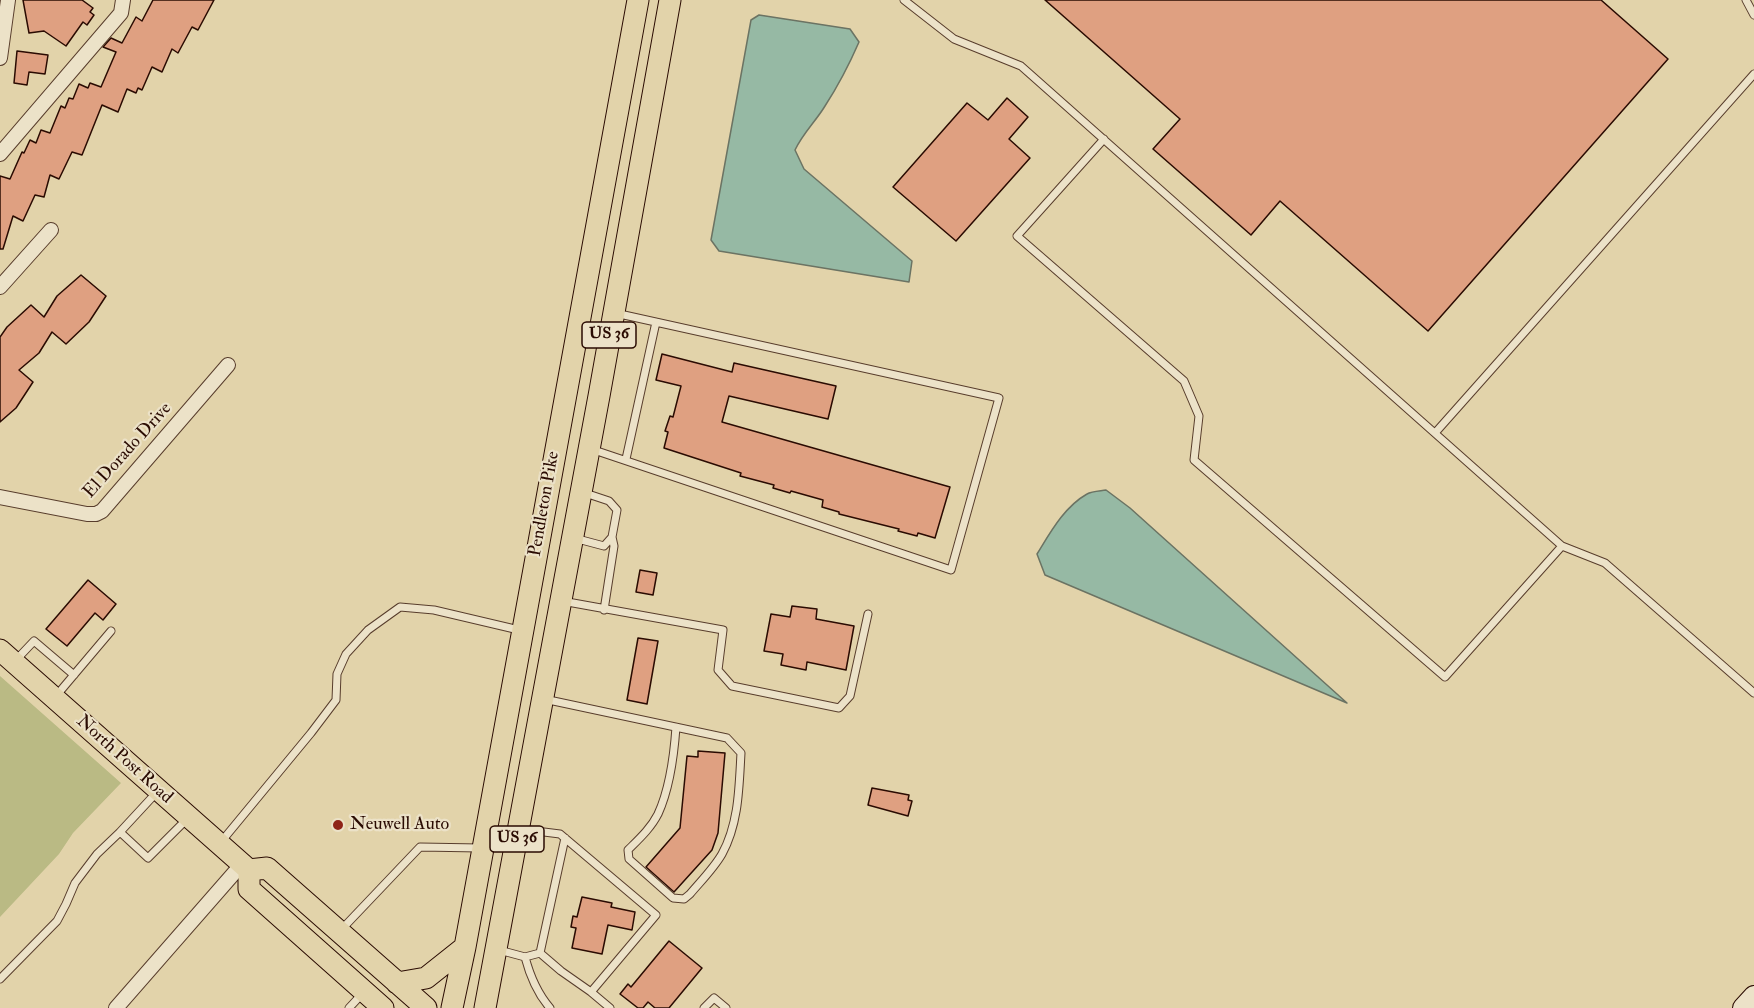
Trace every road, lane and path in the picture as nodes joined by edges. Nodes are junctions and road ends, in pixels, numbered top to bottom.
1 (8, 0) edge
2 (133, 0) edge
3 (638, 0) edge
4 (670, 0) edge
5 (904, 0) edge
6 (1746, 0) edge
7 (122, 7) edge
8 (1754, 15) edge
9 (0, 58) edge
10 (1754, 74) edge
11 (1104, 140) junction
12 (0, 154) edge
13 (51, 230) dead end
14 (0, 287) edge
15 (613, 313) junction
16 (656, 322) junction
17 (228, 365) dead end
18 (1435, 433) junction
19 (589, 448) junction
20 (626, 459) junction
21 (580, 492) junction
22 (1, 499) edge
23 (571, 537) junction
24 (612, 537) junction
25 (1563, 546) junction
26 (560, 601) junction
27 (604, 610) junction
28 (868, 614) dead end
29 (111, 631) dead end
30 (521, 631) junction
31 (7, 656) edge
32 (74, 675) junction
33 (1754, 693) edge
34 (54, 698) junction
35 (542, 699) junction
36 (676, 727) junction
37 (159, 790) junction
38 (189, 817) junction
39 (519, 828) junction
40 (120, 832) junction
41 (565, 838) junction
42 (219, 844) junction
43 (482, 848) junction
44 (245, 867) junction
45 (339, 932) junction
46 (465, 947) junction
47 (496, 950) junction
48 (540, 953) junction
49 (525, 957) junction
50 (0, 979) edge
51 (397, 983) junction
52 (364, 992) junction
53 (591, 992) junction
54 (1754, 996) edge
55 (116, 1008) edge
56 (349, 1008) edge
57 (383, 1008) edge
58 (426, 1008) edge
59 (452, 1008) edge
60 (484, 1008) edge
61 (550, 1008) edge
62 (610, 1008) edge
63 (704, 1008) edge
64 (726, 1008) edge
65 (1743, 1008) edge

1 - 9 street
2 - 7 street
3 - 30 main road, Pendleton Pike
4 - 15 main road, Pendleton Pike / US 36
5 - 11 lane
6 - 8 lane
7 - 12 street
10 - 18 lane
11 - 18 lane
11 - 25 lane
13 - 14 street
15 - 16 lane
15 - 19 main road, Pendleton Pike / US 36
16 - 20 lane
16 - 20 lane
17 - 22 street, El Dorado Drive
18 - 25 lane
19 - 20 lane
19 - 21 main road, Pendleton Pike / US 36
21 - 23 main road, Pendleton Pike / US 36
21 - 24 lane
23 - 24 lane
23 - 26 main road, Pendleton Pike / US 36
24 - 27 lane
25 - 33 lane
26 - 27 lane
26 - 35 main road, Pendleton Pike / US 36
27 - 28 lane
29 - 32 lane
30 - 42 lane
30 - 43 main road, Pendleton Pike / US 36
31 - 32 lane
31 - 34 main road, North Post Road
32 - 34 lane
34 - 37 main road, North Post Road
35 - 36 lane
35 - 39 main road, Pendleton Pike / US 36
36 - 36 lane
37 - 38 main road, North Post Road
37 - 40 lane
38 - 40 lane
38 - 42 main road, North Post Road
39 - 41 lane
39 - 47 main road, Pendleton Pike / US 36
40 - 50 lane
41 - 48 lane
41 - 53 lane
42 - 44 main road, North Post Road
43 - 45 lane
43 - 46 main road, Pendleton Pike / US 36
44 - 45 main road, North Post Road
44 - 52 main road
44 - 55 street
45 - 51 main road, North Post Road
46 - 51 main road
46 - 59 main road, Pendleton Pike / US 36
47 - 49 lane
47 - 60 main road, Pendleton Pike / US 36
48 - 49 lane
48 - 53 lane
49 - 61 lane
51 - 58 main road, North Post Road
52 - 56 lane
52 - 57 main road
53 - 62 lane
54 - 65 street
63 - 64 lane

